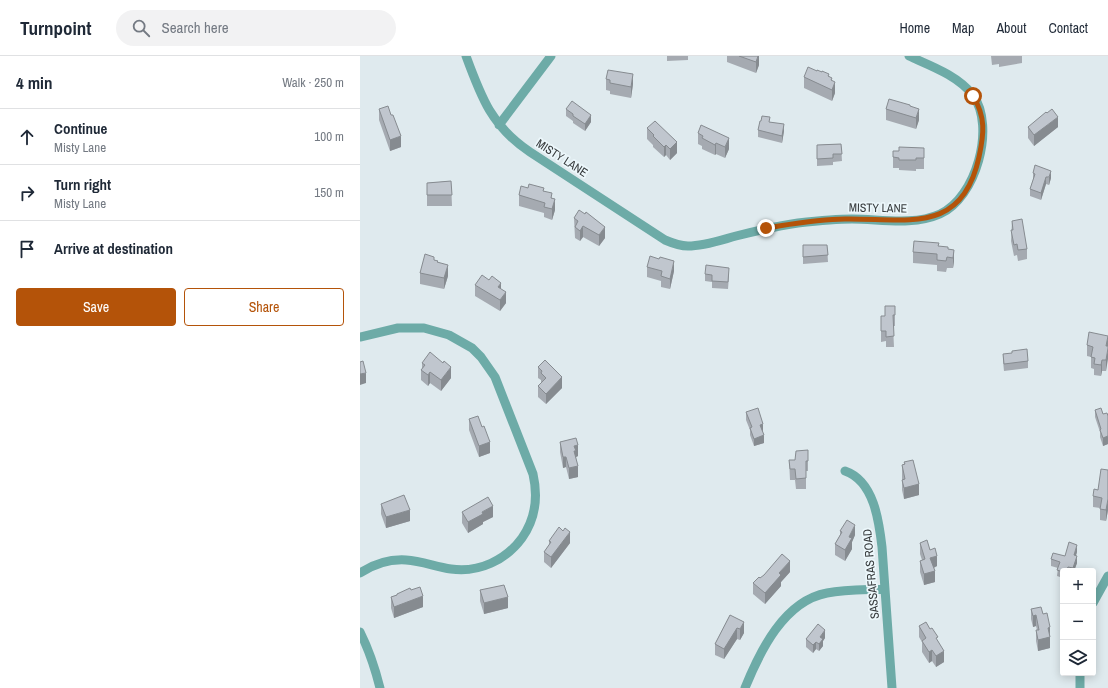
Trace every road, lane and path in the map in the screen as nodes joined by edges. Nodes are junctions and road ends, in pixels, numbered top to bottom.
1 (466, 56) edge
2 (551, 56) edge
3 (909, 56) edge
4 (499, 125) junction
5 (360, 337) edge
6 (844, 471) dead end
7 (360, 573) edge
8 (1108, 576) edge
9 (885, 589) junction
10 (1096, 598) edge
11 (360, 632) edge
12 (1080, 676) edge
13 (380, 688) edge
14 (745, 688) edge
15 (892, 688) edge
16 (1080, 688) edge

1 - 4 street, MISTY LANE
2 - 4 street
3 - 4 street, MISTY LANE
5 - 7 street
6 - 9 street, SASSAFRAS ROAD
8 - 10 street
9 - 14 street
9 - 15 street, SASSAFRAS ROAD
11 - 13 street
12 - 16 street

